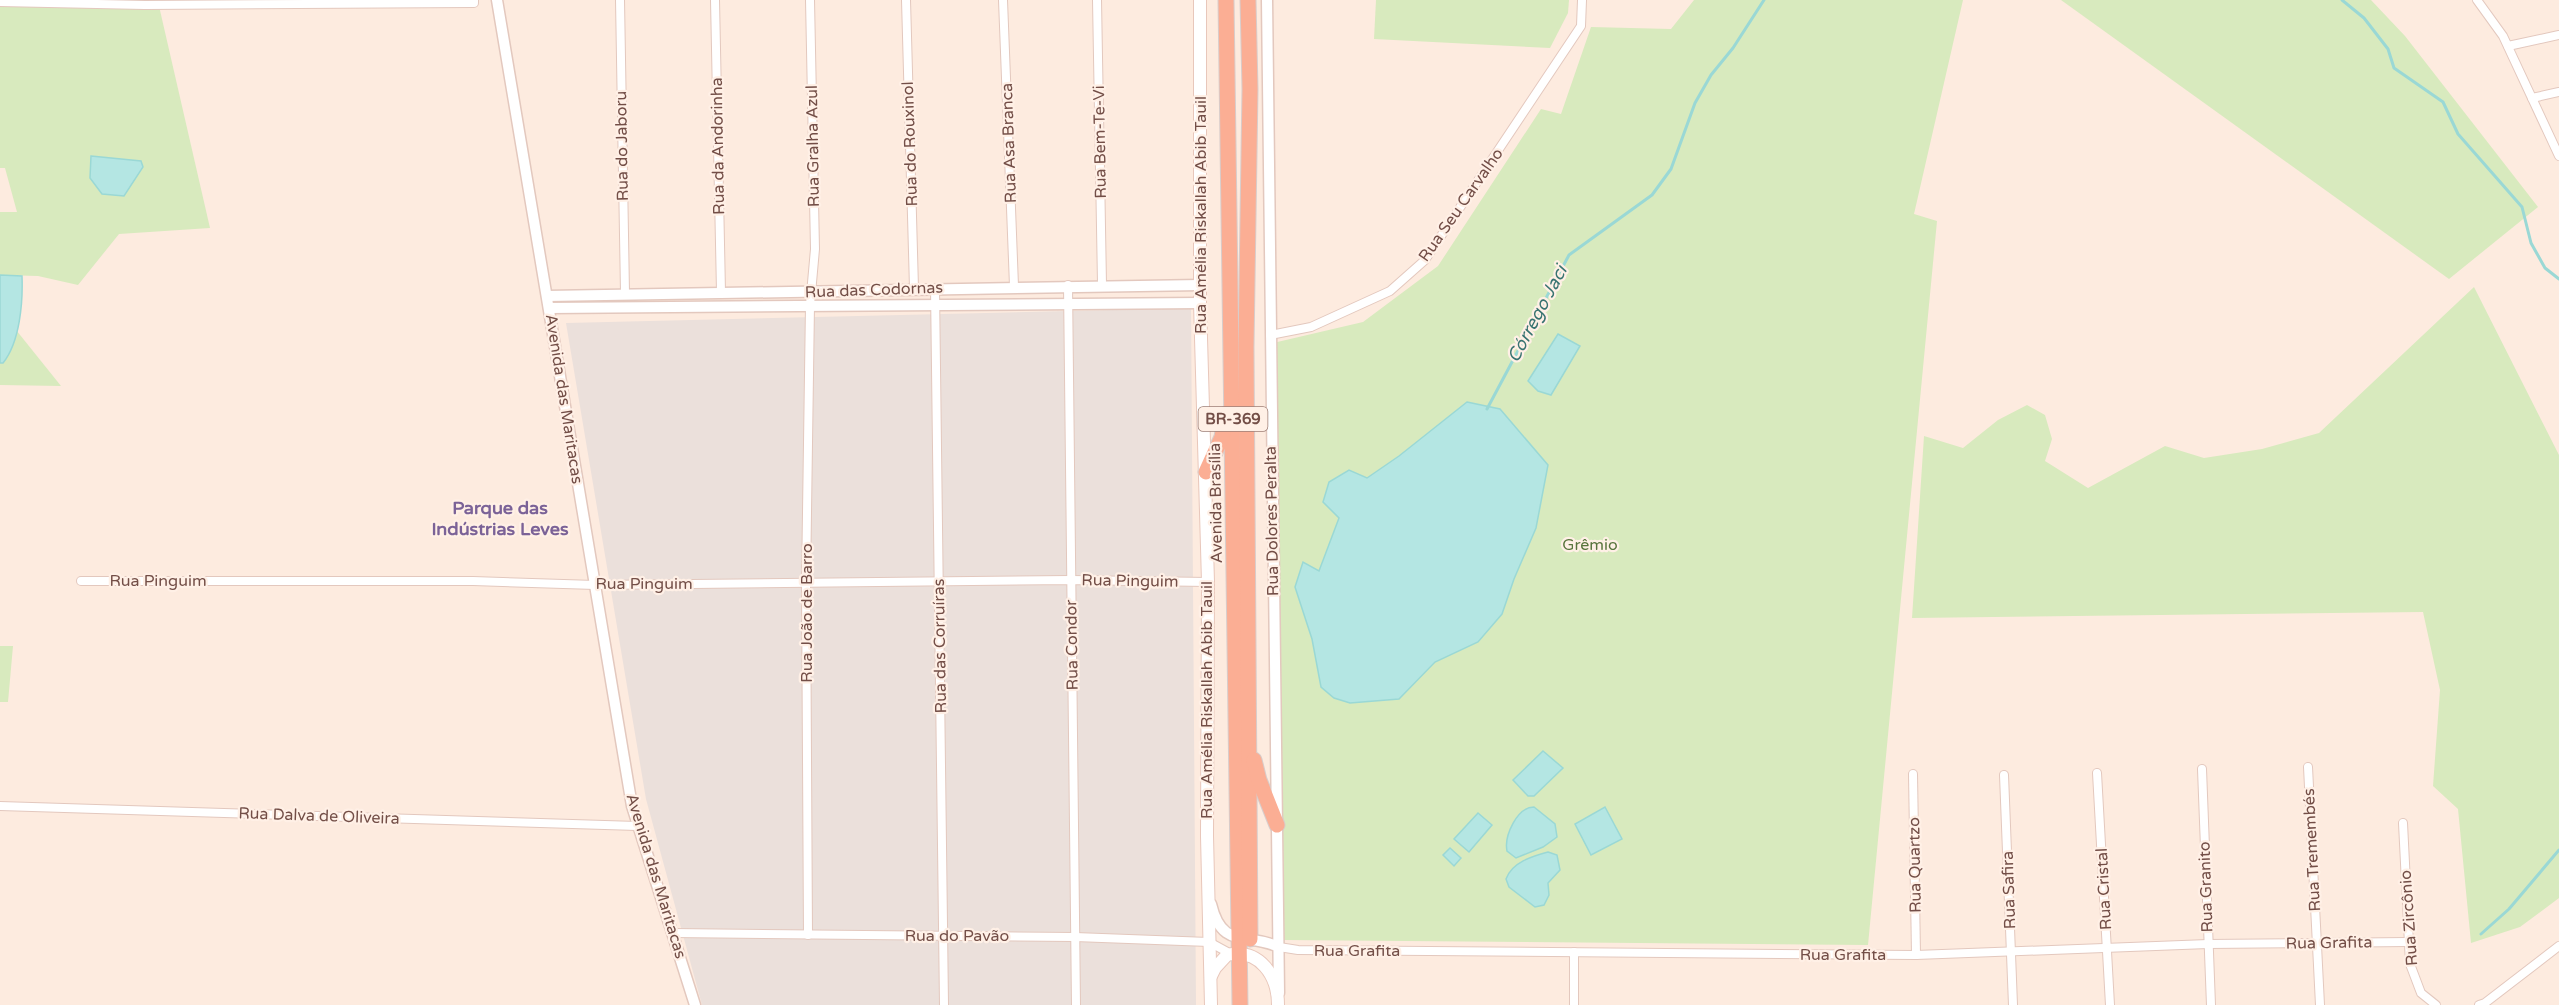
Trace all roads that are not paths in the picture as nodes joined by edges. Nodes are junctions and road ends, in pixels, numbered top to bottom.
1 (497, 0) edge
2 (620, 0) edge
3 (715, 0) edge
4 (810, 0) edge
5 (906, 0) edge
6 (1003, 0) edge
7 (1097, 0) edge
8 (1200, 0) edge
9 (1226, 0) edge
10 (1248, 0) edge
11 (1267, 0) edge
12 (1582, 0) edge
13 (2477, 0) edge
14 (53, 1) edge
15 (331, 1) edge
16 (0, 2) edge
17 (145, 2) edge
18 (237, 2) edge
19 (474, 2) edge
20 (2559, 34) edge
21 (2508, 46) junction
22 (2559, 92) edge
23 (2532, 98) junction
24 (2559, 156) edge
25 (1102, 284) junction
26 (1068, 285) junction
27 (1201, 285) junction
28 (1014, 286) junction
29 (914, 288) junction
30 (935, 288) junction
31 (895, 290) junction
32 (625, 292) junction
33 (692, 292) junction
34 (722, 292) junction
35 (811, 292) junction
36 (547, 296) junction
37 (1200, 303) junction
38 (936, 304) junction
39 (1068, 304) junction
40 (810, 305) junction
41 (896, 306) junction
42 (549, 308) junction
43 (692, 308) junction
44 (1270, 335) junction
45 (1233, 364) junction
46 (1206, 472) junction
47 (1071, 580) junction
48 (81, 581) dead end
49 (939, 581) junction
50 (806, 582) junction
51 (1208, 582) junction
52 (595, 585) junction
53 (1248, 712) junction
54 (2308, 766) dead end
55 (2202, 769) dead end
56 (2097, 773) dead end
57 (1913, 774) dead end
58 (2004, 775) dead end
59 (0, 806) edge
60 (2403, 823) dead end
61 (1277, 825) junction
62 (637, 826) junction
63 (1209, 894) junction
64 (1277, 912) junction
65 (672, 933) junction
66 (808, 935) junction
67 (1075, 936) junction
68 (943, 937) junction
69 (1249, 939) junction
70 (1209, 942) junction
71 (2408, 942) junction
72 (2208, 944) junction
73 (2317, 944) junction
74 (2559, 946) edge
75 (1279, 947) junction
76 (2107, 949) junction
77 (2011, 950) junction
78 (1574, 952) junction
79 (1240, 955) junction
80 (1916, 955) junction
81 (1211, 977) junction
82 (1278, 1002) edge
83 (695, 1005) edge
84 (944, 1005) edge
85 (1076, 1005) edge
86 (1211, 1005) edge
87 (1240, 1005) edge
88 (1250, 1005) edge
89 (1574, 1005) edge
90 (2013, 1005) edge
91 (2110, 1005) edge
92 (2211, 1005) edge
93 (2320, 1005) edge
94 (2436, 1005) edge
95 (2479, 1005) edge

1 - 36 street, Avenida das Maritacas
2 - 32 street, Rua do Jaboru
3 - 34 street, Rua da Andorinha
4 - 35 street, Rua Gralha Azul
5 - 29 street, Rua do Rouxinol
6 - 28 street, Rua Asa Branca
7 - 25 street, Rua Bem-Te-Vi
8 - 27 main road, Rua Amélia Riskallah Abib Tauil
9 - 45 highway, Avenida Brasília / BR-369
10 - 53 highway, Avenida Brasília / BR-369
11 - 44 street, Rua Dolores Peralta
12 - 44 street, Rua Seu Carvalho
13 - 21 street
14 - 16 street
14 - 17 street
15 - 18 street
15 - 19 street
17 - 18 street
20 - 21 street
21 - 23 street
22 - 23 street
23 - 24 street
25 - 26 street, Rua das Codornas
25 - 27 street, Rua das Codornas
26 - 28 street, Rua das Codornas
26 - 39 street, Rua Condor
27 - 37 main road, Rua Amélia Riskallah Abib Tauil
28 - 30 street, Rua das Codornas
29 - 30 street, Rua das Codornas
29 - 31 street, Rua das Codornas
30 - 38 street, Rua das Corruíras
31 - 35 street, Rua das Codornas
31 - 41 street
32 - 33 street, Rua das Codornas
32 - 36 street, Rua das Codornas
33 - 34 street, Rua das Codornas
33 - 43 street
34 - 35 street, Rua das Codornas
35 - 40 street, Rua João de Barro
36 - 42 street, Avenida das Maritacas
37 - 39 street, Rua das Codornas
37 - 46 main road, Rua Amélia Riskallah Abib Tauil
38 - 39 street, Rua das Codornas
38 - 41 street, Rua das Codornas
38 - 49 street, Rua das Corruíras
39 - 47 street, Rua Condor
40 - 41 street, Rua das Codornas
40 - 43 street, Rua das Codornas
40 - 50 street, Rua João de Barro
42 - 43 street, Rua das Codornas
42 - 52 street, Avenida das Maritacas
44 - 61 street, Rua Dolores Peralta
45 - 46 highway
45 - 69 highway, Avenida Brasília / BR-369
46 - 51 main road, Rua Amélia Riskallah Abib Tauil
47 - 49 street, Rua Pinguim
47 - 51 street, Rua Pinguim
47 - 67 street, Rua Condor
48 - 52 street, Rua Pinguim
49 - 50 street, Rua Pinguim
49 - 68 street, Rua das Corruíras
50 - 52 street, Rua Pinguim
50 - 66 street, Rua João de Barro
51 - 63 main road, Rua Amélia Riskallah Abib Tauil
52 - 62 street, Avenida das Maritacas
53 - 61 highway
53 - 69 highway, Avenida Brasília / BR-369
54 - 73 street, Rua Tremembés
55 - 72 street, Rua Granito
56 - 76 street, Rua Cristal
57 - 80 street, Rua Quartzo
58 - 77 street, Rua Safira
59 - 62 street, Rua Dalva de Oliveira
60 - 71 street, Rua Zircônio
61 - 64 street, Rua Dolores Peralta
62 - 65 street, Avenida das Maritacas
63 - 69 street
63 - 70 main road, Rua Amélia Riskallah Abib Tauil
64 - 69 street
64 - 75 street, Rua Dolores Peralta
65 - 66 street, Rua do Pavão
65 - 83 street, Avenida das Maritacas
66 - 68 street, Rua do Pavão
67 - 68 street, Rua do Pavão
67 - 70 street, Rua do Pavão
67 - 85 street, Rua Condor
68 - 84 street, Rua das Corruíras
69 - 75 street
69 - 79 highway, Avenida Brasília / BR-369
70 - 79 street, Rua do Pavão
70 - 81 main road, Rua Amélia Riskallah Abib Tauil
71 - 73 street, Rua Grafita
71 - 94 street, Rua Zircônio
72 - 73 street, Rua Grafita
72 - 76 street, Rua Grafita
72 - 92 street, Rua Granito
73 - 93 street, Rua Tremembés
74 - 95 street
75 - 78 street, Rua Grafita
75 - 82 street, Rua Dolores Peralta
76 - 77 street, Rua Grafita
76 - 91 street, Rua Cristal
77 - 80 street, Rua Grafita
77 - 90 street, Rua Safira
78 - 80 street, Rua Grafita
78 - 89 street
79 - 81 main road
79 - 82 main road
79 - 87 highway, Avenida Brasília / BR-369
79 - 88 highway, Avenida Brasília / BR-369
81 - 86 main road, Rua Amélia Riskallah Abib Tauil

